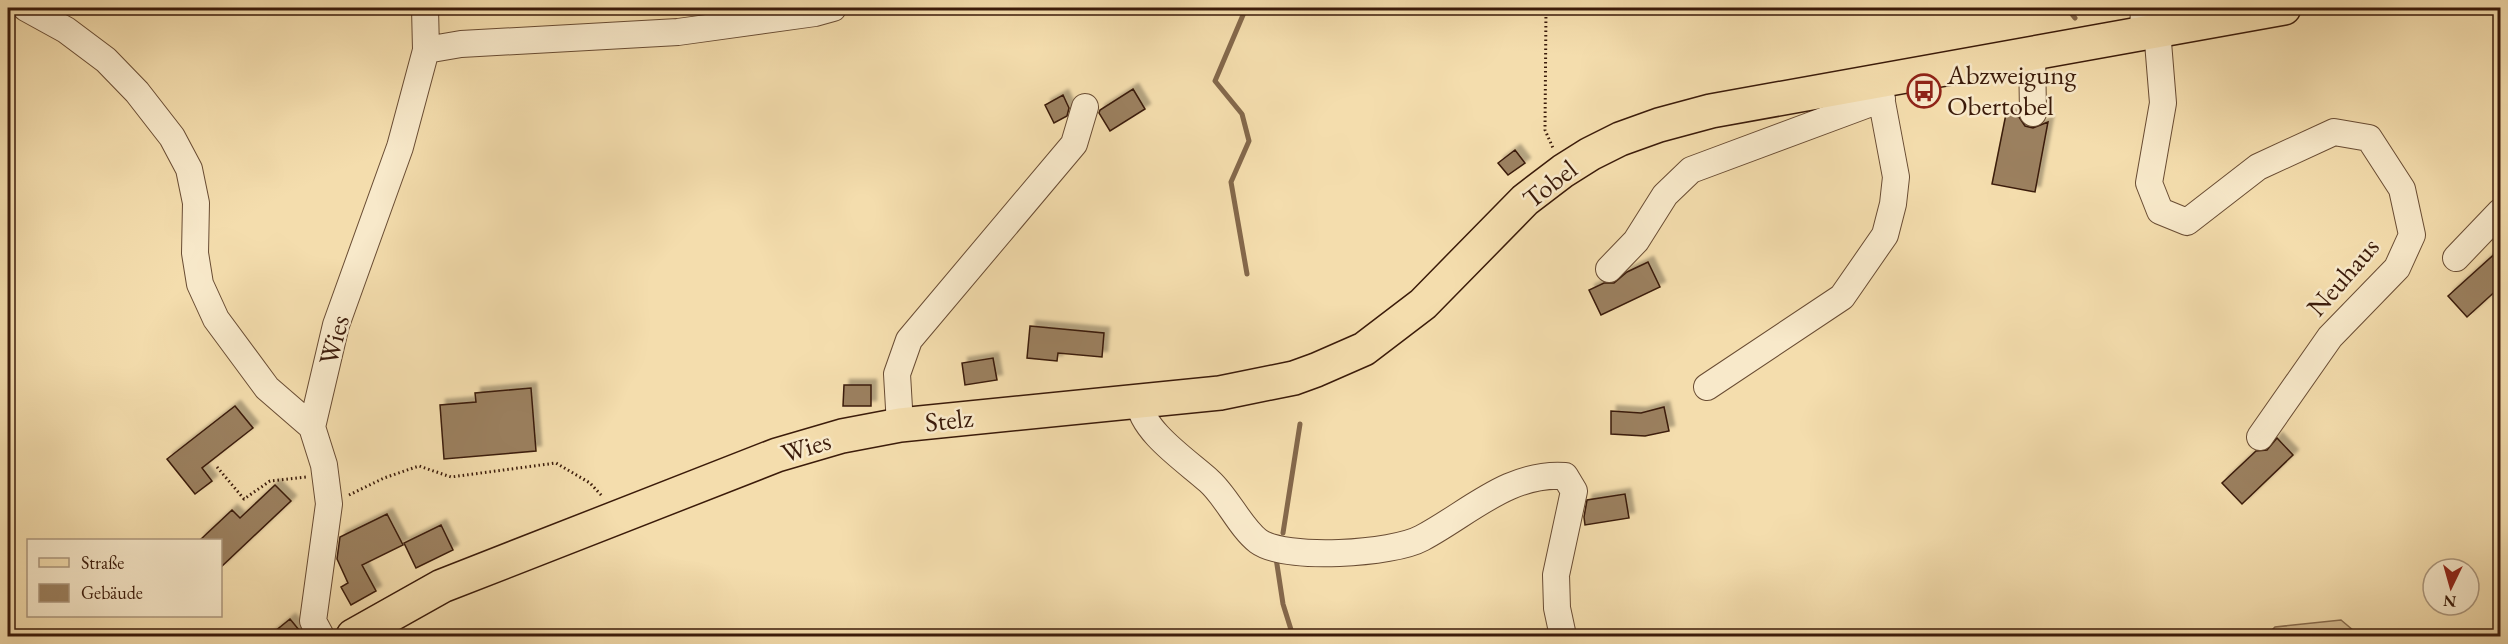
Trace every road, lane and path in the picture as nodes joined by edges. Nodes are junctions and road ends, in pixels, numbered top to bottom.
1 (26, 8) edge
2 (425, 8) edge
3 (832, 8) edge
4 (1546, 8) edge
5 (2284, 8) edge
6 (2148, 23) edge
7 (426, 50) junction
8 (2032, 52) junction
9 (1880, 90) junction
10 (1085, 107) dead end
11 (2033, 113) dead end
12 (1556, 156) dead end
13 (2500, 212) edge
14 (2456, 258) dead end
15 (1609, 269) dead end
16 (1270, 384) joint
17 (1707, 387) dead end
18 (1139, 401) junction
19 (900, 425) junction
20 (312, 427) junction
21 (2260, 437) dead end
22 (217, 467) dead end
23 (326, 475) junction
24 (329, 504) junction
25 (615, 518) junction
26 (321, 636) edge
27 (353, 636) edge
28 (1563, 636) edge

1 - 20 street
2 - 7 street, Wies
3 - 7 street
4 - 12 path
5 - 6 main road, Tobel
6 - 8 main road, Tobel
6 - 21 street, Neuhaus
7 - 20 street, Wies
8 - 9 main road, Tobel
8 - 11 street
9 - 15 street
9 - 16 main road, Tobel
9 - 17 street
10 - 19 street, Stelz
13 - 14 street
16 - 18 main road, Stelz
18 - 19 main road, Stelz
18 - 28 street
19 - 25 main road, Wies
20 - 23 street, Wies
22 - 23 path
23 - 24 street, Wies
24 - 25 path
24 - 26 street, Wies
25 - 27 main road, Wies

